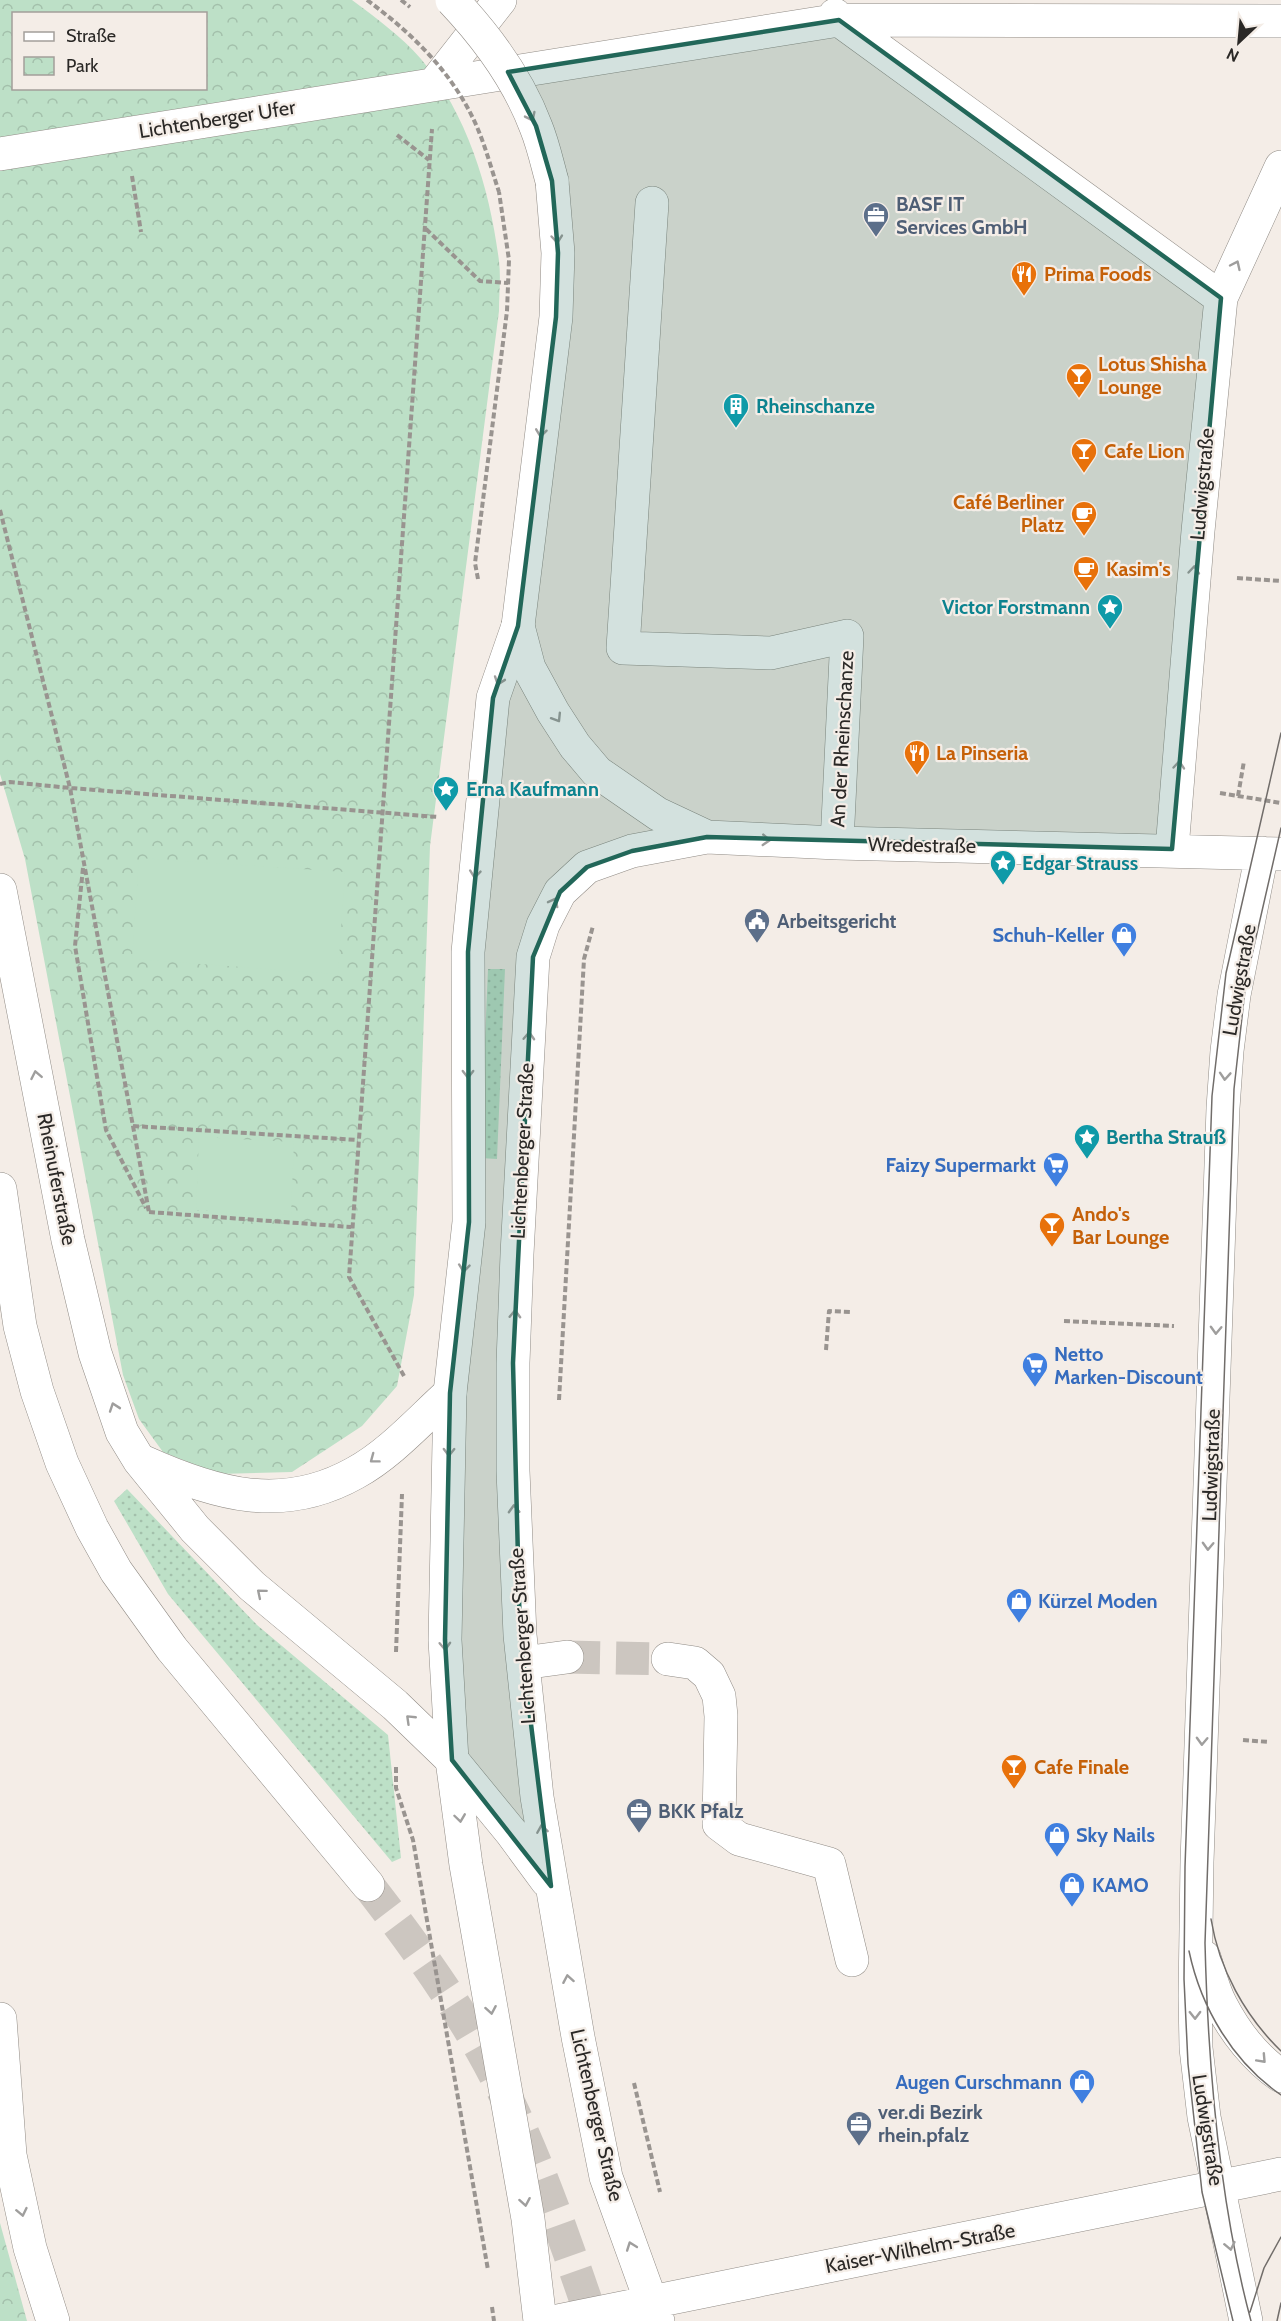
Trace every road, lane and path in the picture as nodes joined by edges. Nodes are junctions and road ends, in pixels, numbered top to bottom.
1 (367, 0) edge
2 (452, 0) edge
3 (500, 0) edge
4 (833, 10) edge
5 (1281, 21) edge
6 (435, 83) junction
7 (124, 134) junction
8 (0, 154) edge
9 (1281, 167) edge
10 (652, 203) dead end
11 (425, 229) junction
12 (141, 232) dead end
13 (508, 283) junction
14 (1221, 298) junction
15 (0, 510) edge
16 (479, 584) dead end
17 (518, 626) junction
18 (1244, 761) dead end
19 (0, 784) edge
20 (1177, 786) junction
21 (70, 788) junction
22 (1238, 796) junction
23 (1281, 803) edge
24 (382, 812) junction
25 (440, 817) dead end
26 (838, 832) junction
27 (1173, 836) junction
28 (707, 837) junction
29 (1271, 853) edge
30 (83, 861) junction
31 (0, 890) edge
32 (533, 957) joint
33 (133, 1126) junction
34 (358, 1140) junction
35 (0, 1189) edge
36 (149, 1212) junction
37 (351, 1227) junction
38 (851, 1312) dead end
39 (1064, 1321) dead end
40 (1216, 1328) junction
41 (826, 1350) dead end
42 (407, 1382) dead end
43 (450, 1393) junction
44 (139, 1460) junction
45 (567, 1657) tunnel mouth
46 (668, 1659) tunnel mouth
47 (523, 1664) junction
48 (452, 1760) junction
49 (368, 1885) tunnel mouth
50 (551, 1887) junction
51 (1196, 1935) junction
52 (852, 1960) dead end
53 (0, 2019) edge
54 (1281, 2076) edge
55 (1281, 2174) edge
56 (1217, 2188) junction
57 (654, 2311) edge
58 (53, 2321) edge
59 (540, 2321) edge
60 (558, 2321) edge
61 (1246, 2321) edge

1 - 13 path, bridge
2 -> 17 main road, bridge
3 - 6 main road
4 - 5 main road, Lichtenberger Ufer
4 - 6 main road, Lichtenberger Ufer
4 - 14 main road
6 - 7 main road, Lichtenberger Ufer
6 - 11 path
7 - 8 main road, Lichtenberger Ufer
7 - 12 path
14 -> 9 main road, Ludwigstraße
10 - 26 main road, An der Rheinschanze
11 - 13 path
11 - 24 path
13 - 16 path
20 -> 14 main road, Ludwigstraße
15 - 21 path
17 -> 28 main road, Wredestraße
17 -> 43 main road
18 - 22 path
19 - 21 path
20 - 22 path
20 - 27 main road, Ludwigstraße
21 - 24 path
21 - 30 path
22 - 23 path
24 - 25 path
24 - 34 path
26 - 27 main road, Wredestraße
28 -> 26 main road, Wredestraße
27 - 29 main road, Wredestraße
32 -> 28 main road, Wredestraße
29 -> 40 main road, Ludwigstraße
30 - 33 path
30 - 36 path
44 -> 31 main road, Rheinuferstraße
47 -> 32 main road, Lichtenberger Straße
33 - 34 path
33 - 36 path
34 - 37 path
35 - 49 main road
36 - 37 path
37 - 42 path
38 - 41 path
39 - 40 path
40 -> 51 main road, Ludwigstraße
43 -> 44 main road
43 -> 48 main road
48 -> 44 main road, Rheinuferstraße
45 - 47 main road
46 - 52 main road
50 -> 47 main road, Lichtenberger Straße
48 - 50 main road, Rheinuferstraße
48 -> 59 main road
57 -> 50 main road, Lichtenberger Straße
51 -> 54 main road, Ludwigstraße
51 -> 56 main road, Ludwigstraße
53 -> 58 main road
55 - 56 main road, Kaiser-Wilhelm-Straße
56 - 57 main road, Kaiser-Wilhelm-Straße
56 -> 61 main road, Ludwigstraße
57 - 60 main road, Kaiser-Wilhelm-Straße

